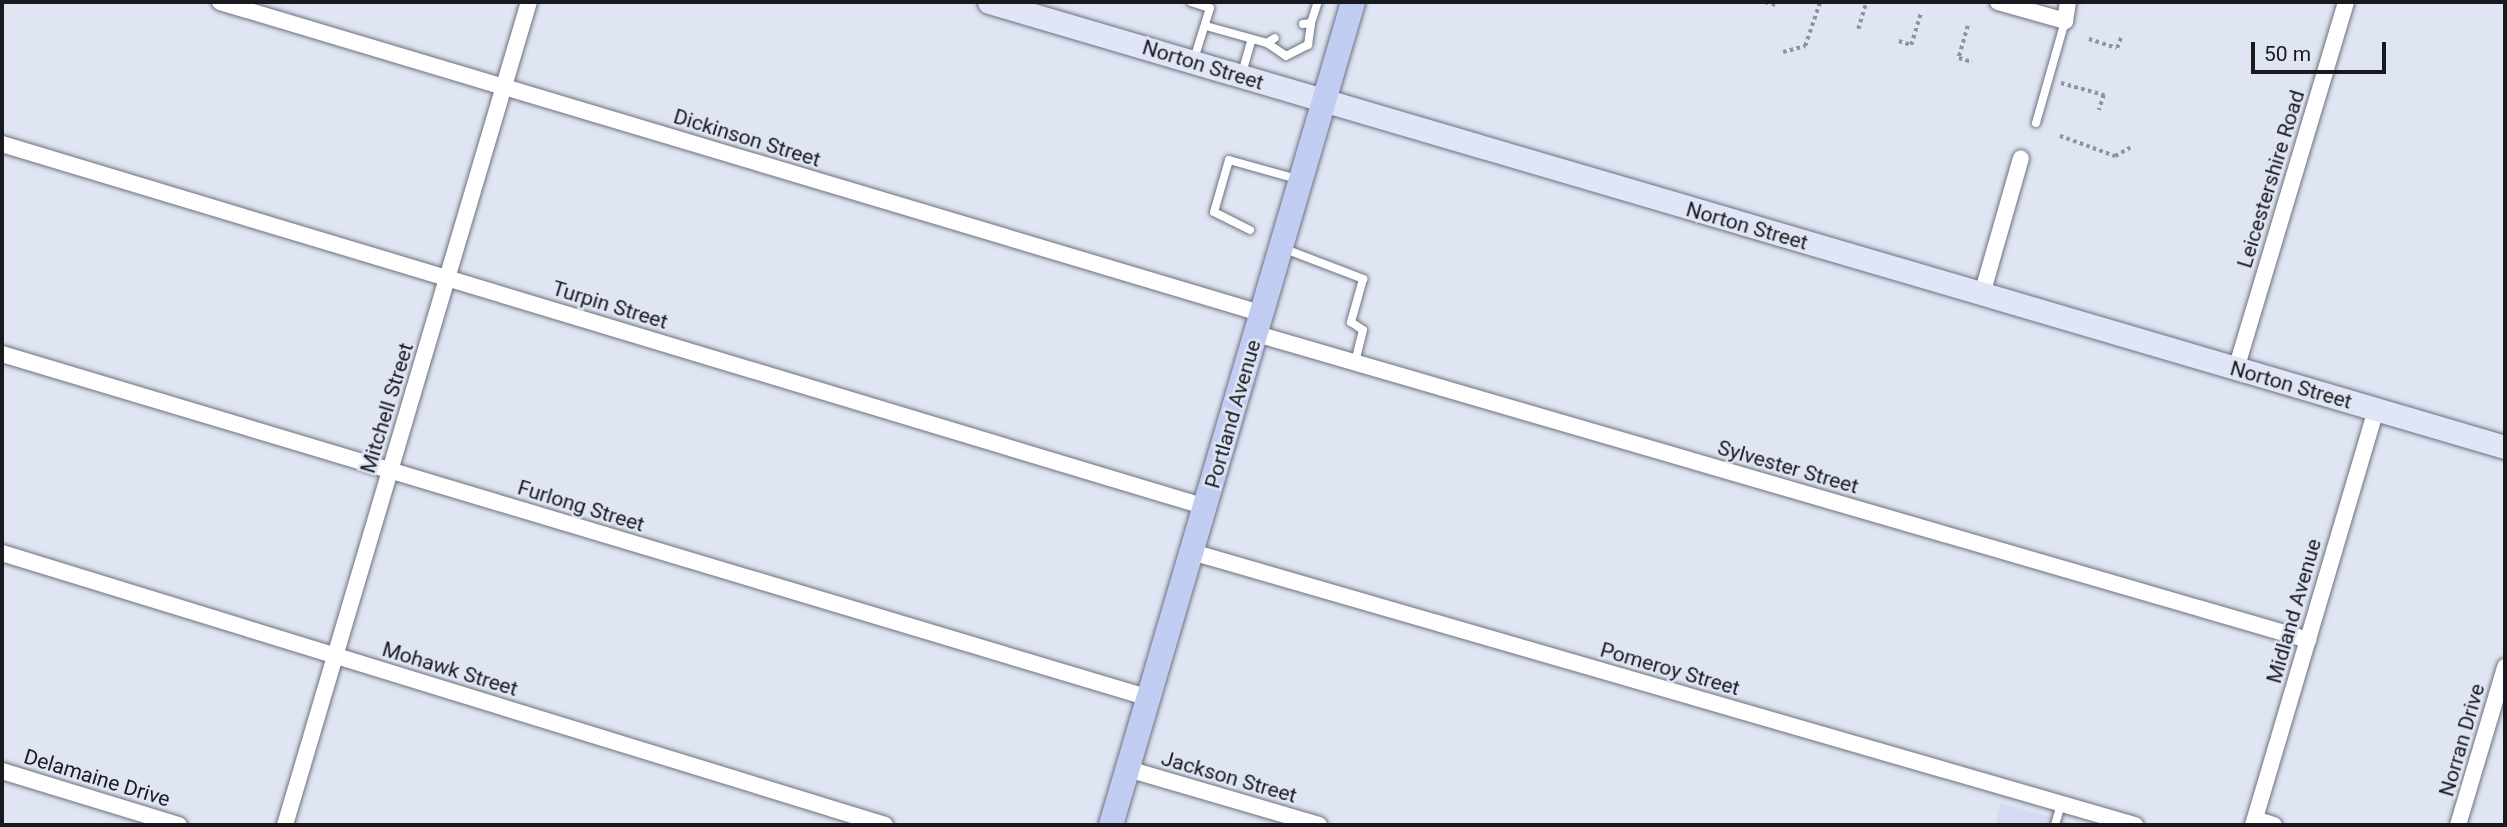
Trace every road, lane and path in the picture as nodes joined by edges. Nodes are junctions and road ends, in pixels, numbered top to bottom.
1 (220, 2) edge
2 (528, 2) edge
3 (989, 2) edge
4 (1191, 2) edge
5 (1318, 2) edge
6 (1353, 2) edge
7 (1765, 2) edge
8 (1820, 2) edge
9 (1866, 2) edge
10 (1998, 2) edge
11 (2068, 2) edge
12 (2346, 2) edge
13 (1211, 5) edge
14 (1776, 5) dead end
15 (1018, 6) edge
16 (1921, 12) dead end
17 (2065, 20) junction
18 (1206, 26) junction
19 (1968, 26) dead end
20 (1858, 29) dead end
21 (2121, 37) dead end
22 (1252, 39) junction
23 (2089, 39) dead end
24 (1899, 41) dead end
25 (1783, 52) dead end
26 (1194, 61) junction
27 (1972, 62) dead end
28 (1241, 76) junction
29 (503, 87) junction
30 (2075, 87) dead end
31 (1324, 102) junction
32 (2099, 110) dead end
33 (2036, 123) dead end
34 (2060, 136) dead end
35 (2, 144) edge
36 (2133, 146) dead end
37 (2021, 158) dead end
38 (1300, 180) junction
39 (1250, 230) dead end
40 (1282, 248) junction
41 (447, 278) junction
42 (1982, 294) junction
43 (1260, 324) junction
44 (2, 354) edge
45 (1355, 363) junction
46 (2236, 369) junction
47 (2375, 410) junction
48 (2505, 447) edge
49 (390, 471) junction
50 (1206, 507) junction
51 (1192, 552) junction
52 (2, 553) edge
53 (2308, 640) junction
54 (335, 656) junction
55 (2505, 667) edge
56 (1149, 698) junction
57 (1128, 769) junction
58 (2, 771) edge
59 (2061, 804) junction
60 (2110, 822) edge
61 (2254, 822) edge
62 (179, 825) edge
63 (285, 825) edge
64 (885, 825) edge
65 (1111, 825) edge
66 (1319, 825) edge
67 (2055, 825) edge
68 (2136, 825) edge
69 (2274, 825) edge
70 (2458, 825) edge

1 - 29 street, Dickinson Street
2 - 29 street, Mitchell Street
3 - 15 main road, Norton Street
4 - 13 lane
5 - 22 lane
6 - 31 main road, Portland Avenue
7 - 14 path
8 - 25 path
9 - 20 path
10 - 17 street
11 - 17 street
12 - 46 street, Leicestershire Road
13 - 18 lane
15 - 26 main road, Norton Street
16 - 24 path
17 - 33 lane
18 - 22 lane
18 - 26 lane
19 - 27 path
21 - 23 path
22 - 28 lane
26 - 28 main road, Norton Street
28 - 31 main road, Norton Street
29 - 41 street, Mitchell Street
29 - 43 street, Dickinson Street
30 - 32 path
31 - 38 main road, Portland Avenue
31 - 42 main road, Norton Street
34 - 36 path
35 - 41 street, Turpin Street
37 - 42 street
38 - 39 lane
38 - 40 main road, Portland Avenue
40 - 43 main road, Portland Avenue
40 - 45 lane
41 - 49 street, Mitchell Street
41 - 50 street, Turpin Street
42 - 46 main road, Norton Street
43 - 45 street, Sylvester Street
43 - 50 main road, Portland Avenue
44 - 49 street, Furlong Street
45 - 53 street, Sylvester Street
46 - 47 main road, Norton Street
47 - 48 main road, Norton Street
47 - 53 street, Midland Avenue
49 - 54 street, Mitchell Street
49 - 56 street, Furlong Street
50 - 51 main road, Portland Avenue
51 - 56 main road, Portland Avenue
51 - 59 street, Pomeroy Street
52 - 54 street, Mohawk Street
53 - 61 street, Midland Avenue
54 - 63 street, Mitchell Street
54 - 64 street, Mohawk Street
55 - 70 street, Norran Drive
56 - 57 main road, Portland Avenue
57 - 65 main road, Portland Avenue
57 - 66 street, Jackson Street
58 - 62 street, Delamaine Drive
59 - 60 street, Pomeroy Street
59 - 67 lane
60 - 68 street, Pomeroy Street
61 - 69 street

